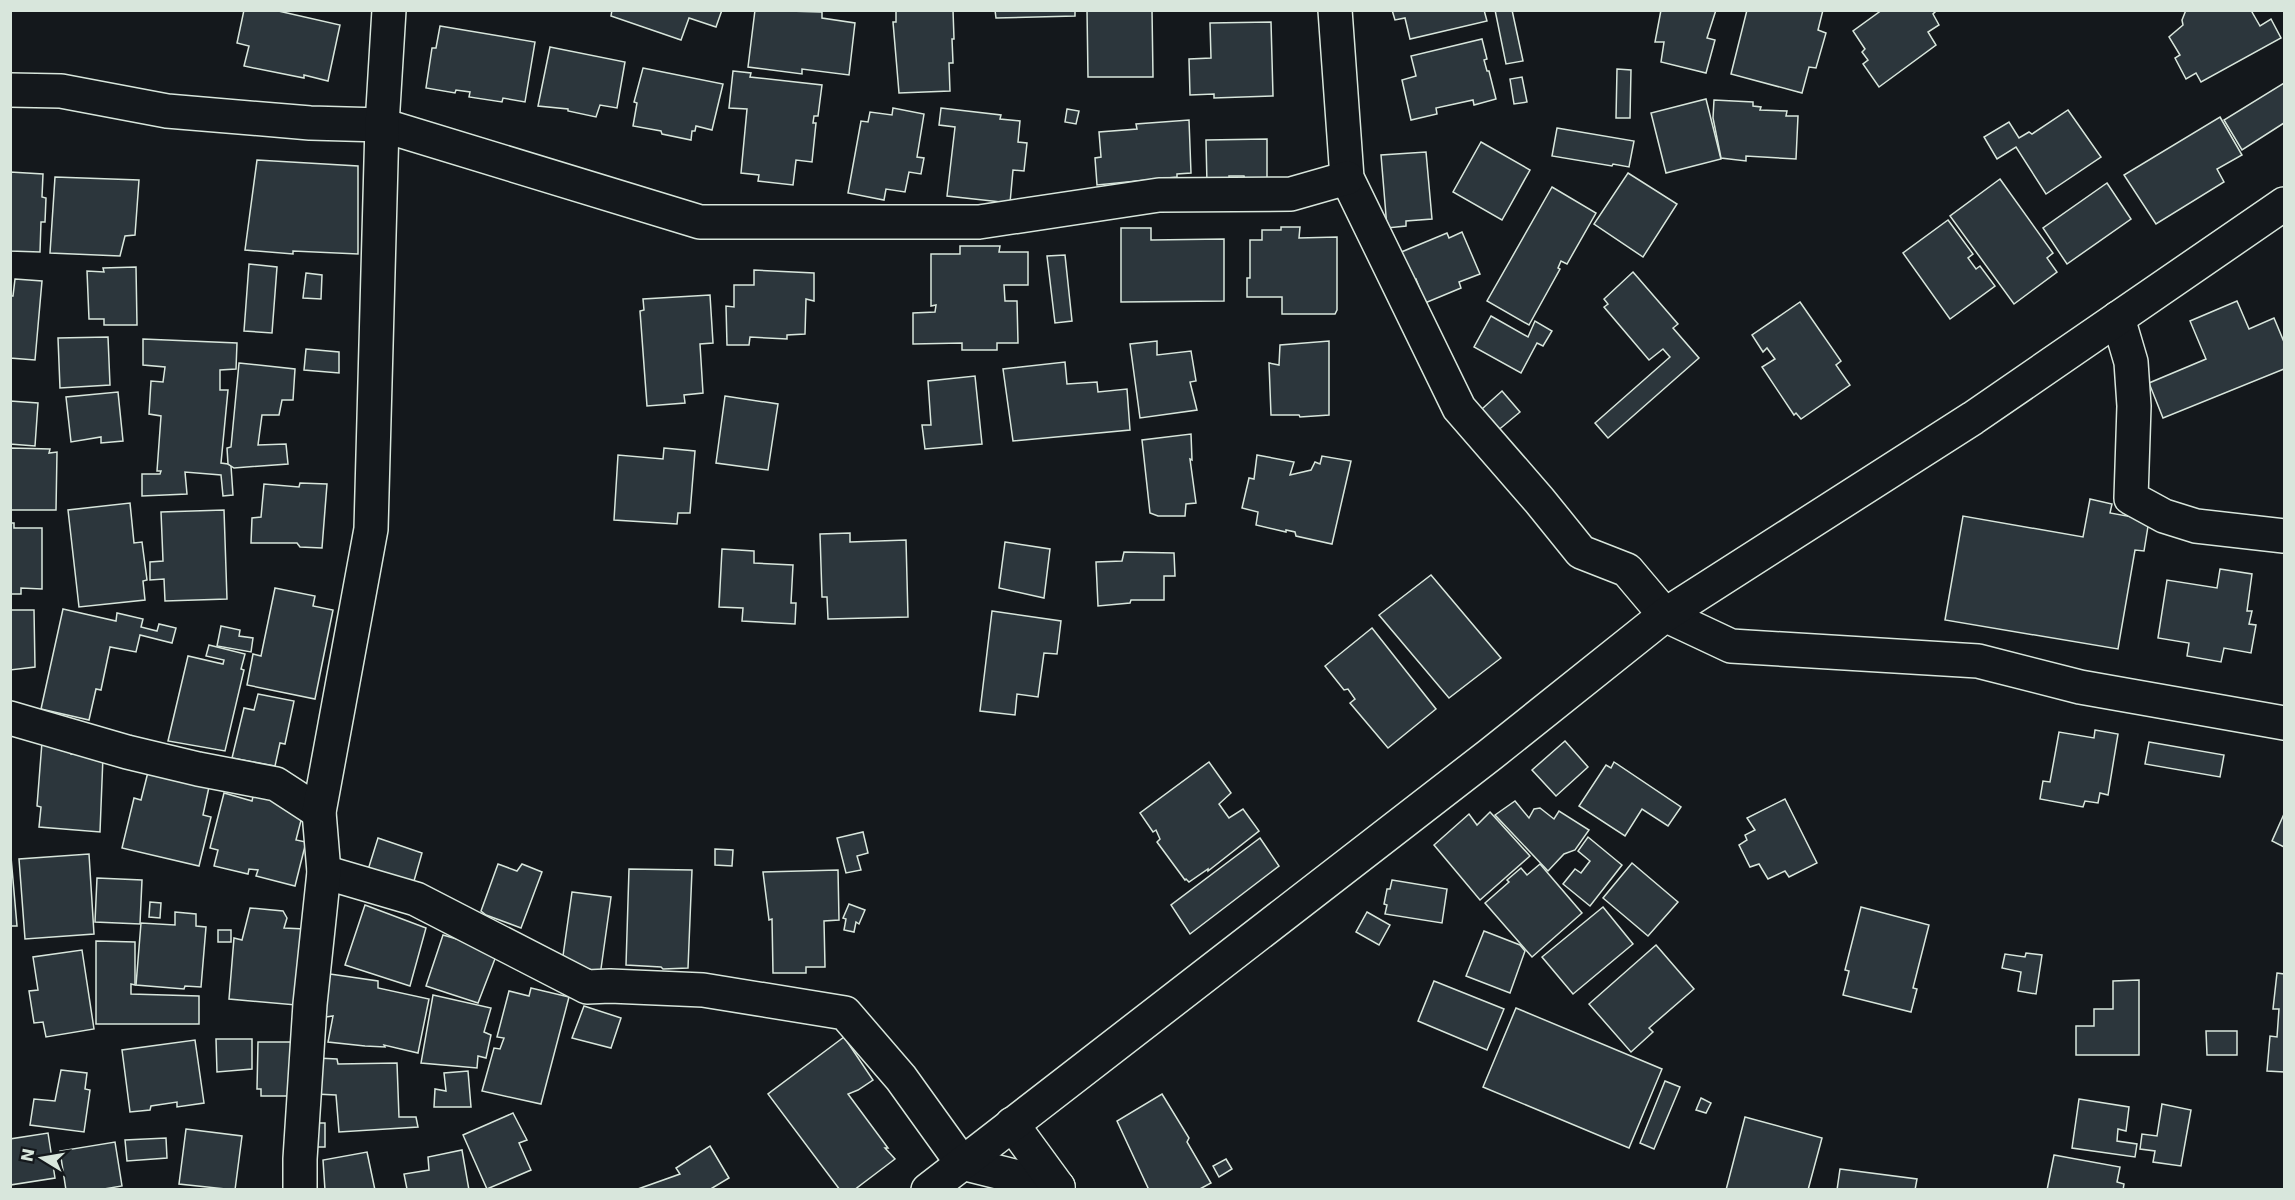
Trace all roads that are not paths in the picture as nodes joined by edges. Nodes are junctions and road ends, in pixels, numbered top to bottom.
1 (389, 10) edge
2 (1335, 10) edge
3 (10, 90) edge
4 (382, 125) junction
5 (1347, 178) junction
6 (2284, 204) edge
7 (2118, 318) junction
8 (2284, 536) edge
9 (1665, 615) junction
10 (10, 718) edge
11 (2284, 723) edge
12 (318, 812) junction
13 (324, 872) junction
14 (1012, 1124) junction
15 (962, 1163) junction
16 (1058, 1188) edge
17 (300, 1190) edge
18 (928, 1190) edge

1 - 4 street
2 - 5 street
3 - 4 street
4 - 5 street
4 - 12 street
5 - 9 street
6 - 7 street
7 - 8 street
7 - 9 street
9 - 11 street
9 - 14 street
10 - 12 street
12 - 13 street
13 - 15 street
13 - 17 street
14 - 15 street
14 - 16 street
15 - 16 street
15 - 18 street

